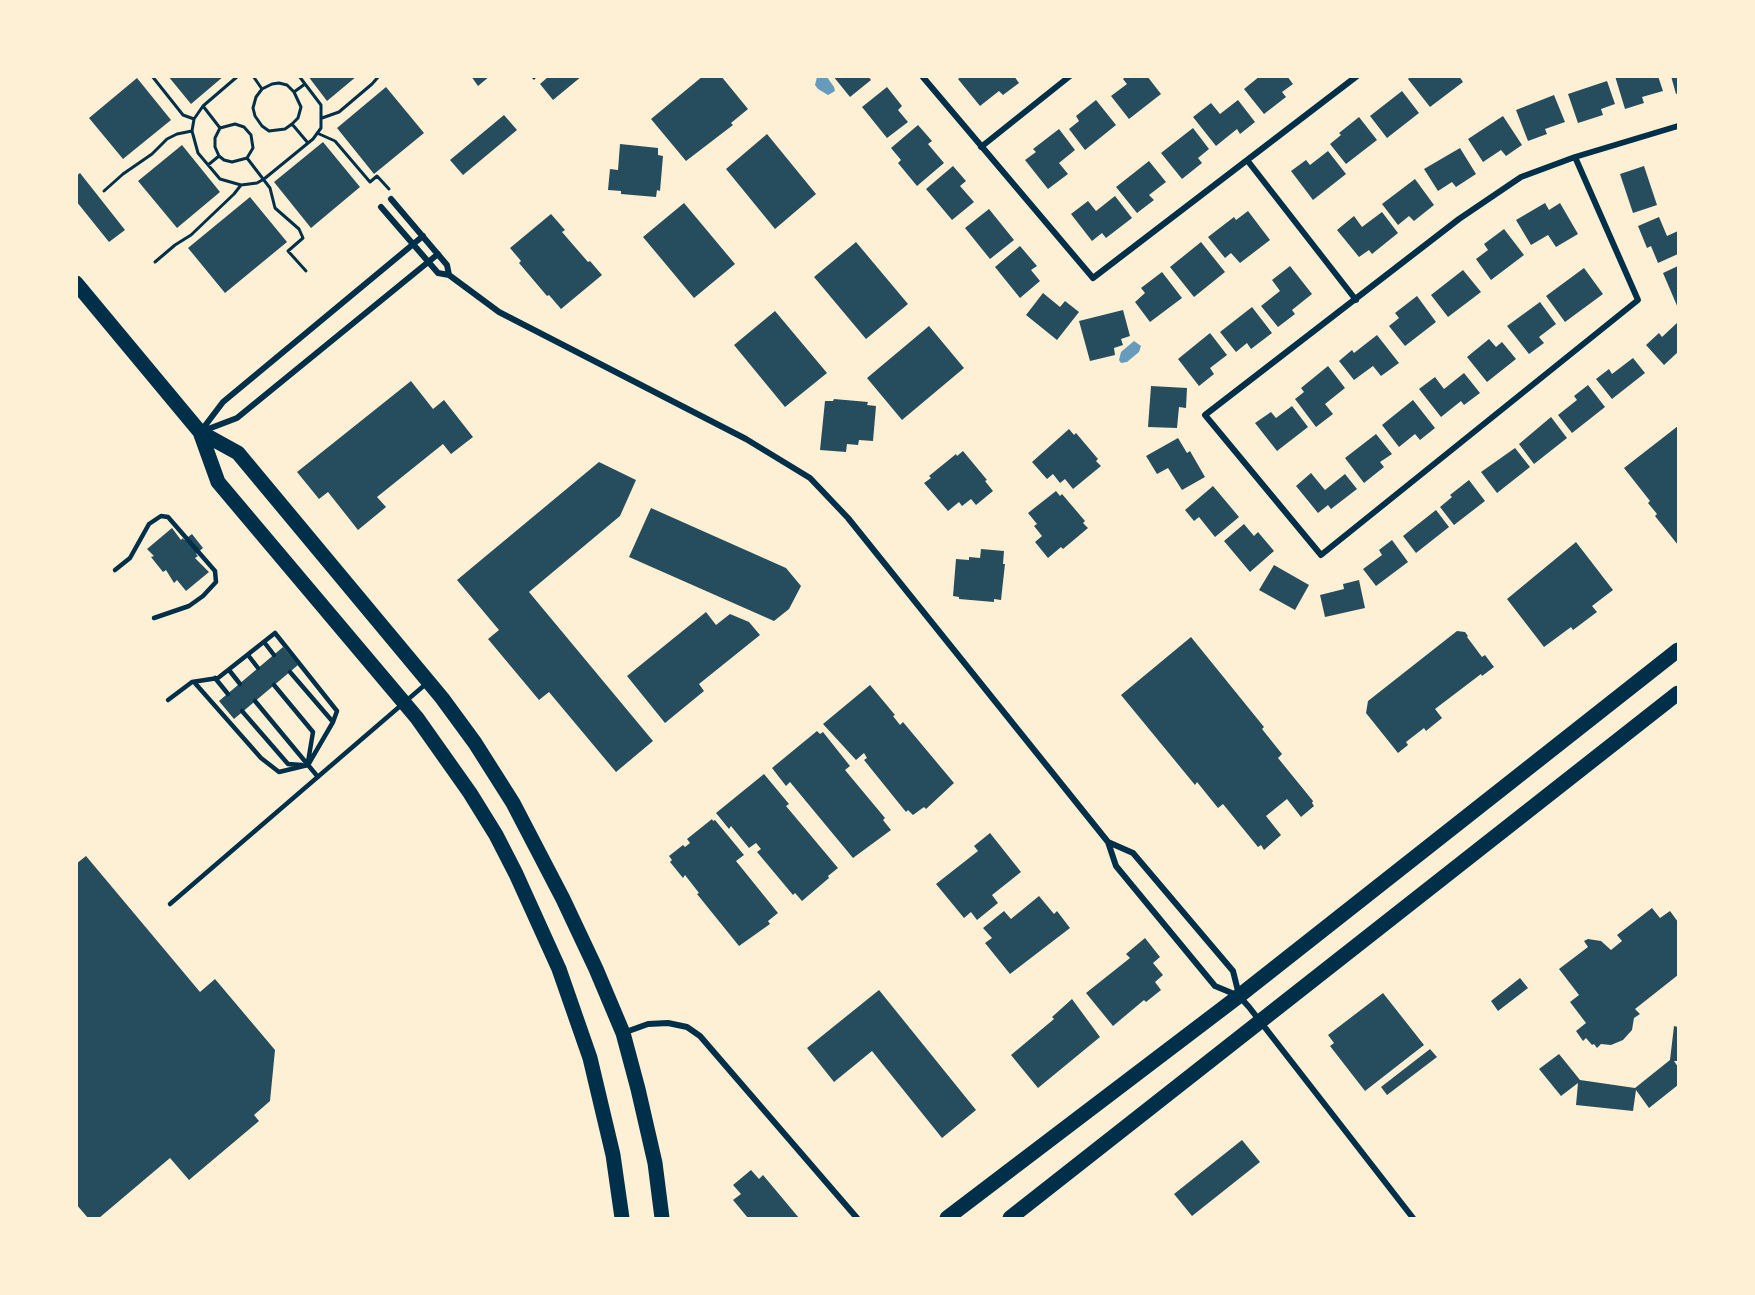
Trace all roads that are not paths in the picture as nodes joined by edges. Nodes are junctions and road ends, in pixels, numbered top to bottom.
1 (922, 76) edge
2 (1070, 76) edge
3 (1357, 76) edge
4 (1678, 126) edge
5 (981, 147) junction
6 (1575, 157) junction
7 (1247, 160) junction
8 (393, 197) road end
9 (381, 207) dead end
10 (423, 236) junction
11 (413, 244) junction
12 (438, 254) junction
13 (429, 262) junction
14 (449, 275) junction
15 (76, 283) edge
16 (1356, 300) junction
17 (200, 432) junction
18 (115, 570) dead end
19 (154, 618) dead end
20 (264, 642) junction
21 (1678, 650) edge
22 (248, 655) junction
23 (274, 655) dead end
24 (258, 668) dead end
25 (229, 670) junction
26 (290, 672) dead end
27 (215, 678) junction
28 (428, 681) junction
29 (194, 682) junction
30 (240, 684) dead end
31 (274, 685) dead end
32 (1678, 693) edge
33 (228, 694) dead end
34 (168, 700) dead end
35 (255, 701) dead end
36 (404, 702) junction
37 (242, 711) dead end
38 (333, 722) junction
39 (308, 765) junction
40 (318, 777) junction
41 (1108, 842) junction
42 (170, 904) dead end
43 (1239, 996) junction
44 (1259, 1022) junction
45 (622, 1033) junction
46 (622, 1218) edge
47 (662, 1218) edge
48 (857, 1218) edge
49 (947, 1218) edge
50 (1010, 1218) edge
51 (1413, 1218) edge

1 - 5 street
2 - 5 street
3 - 7 street
4 - 6 street
5 - 7 street
6 - 16 street
6 - 16 street
7 - 16 street
8 - 10 street
9 - 11 street
10 - 11 street
10 - 12 street
11 - 13 street
11 - 17 street
12 - 13 street
12 - 14 street
13 - 14 street
13 - 17 street
14 - 41 street
15 - 17 main road
17 - 28 main road
17 - 36 main road
18 - 19 lane
20 - 22 lane
20 - 23 lane
20 - 38 lane
21 - 43 main road
22 - 24 lane
22 - 25 lane
25 - 27 lane
25 - 30 lane
26 - 38 lane
27 - 29 lane
27 - 33 lane
28 - 36 lane
28 - 45 main road
29 - 34 lane
29 - 39 lane
31 - 39 lane
32 - 44 main road
35 - 39 lane
36 - 40 lane
36 - 46 main road
37 - 39 lane
38 - 39 lane
39 - 40 lane
40 - 42 lane
41 - 43 street
41 - 43 street
43 - 44 street
43 - 49 main road
44 - 50 main road
44 - 51 street
45 - 47 main road
45 - 48 street

